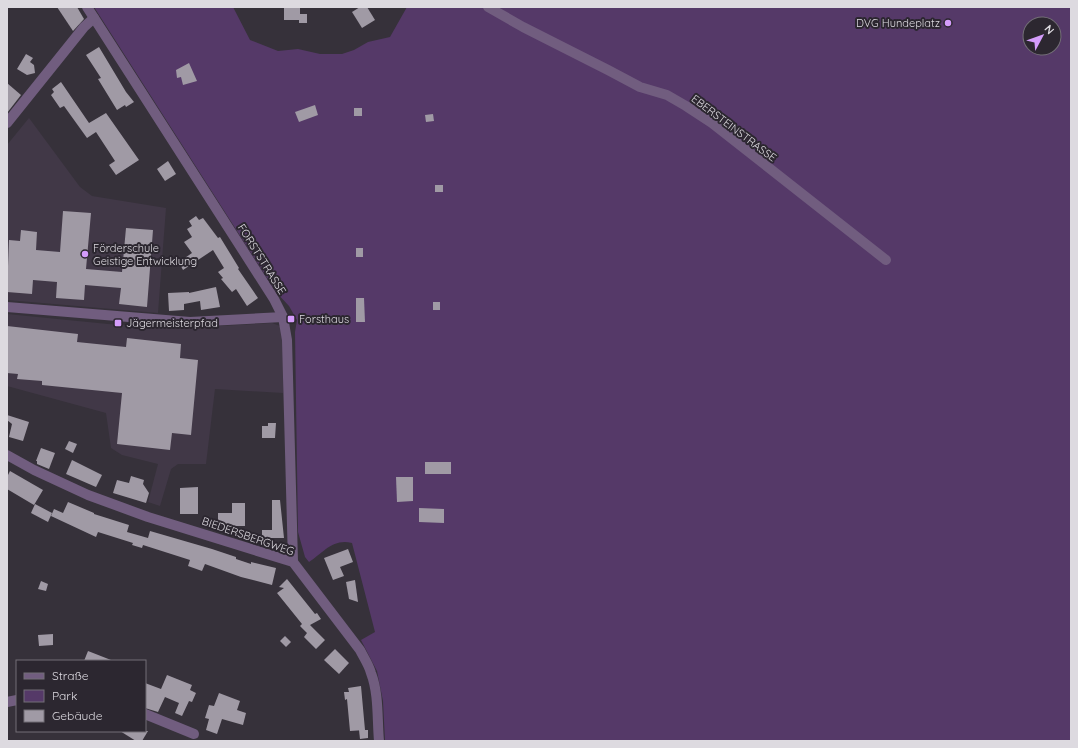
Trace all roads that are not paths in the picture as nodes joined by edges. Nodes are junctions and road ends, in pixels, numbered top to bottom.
1 (87, 7) edge
2 (488, 7) edge
3 (94, 18) junction
4 (7, 123) edge
5 (886, 260) dead end
6 (7, 307) edge
7 (283, 317) junction
8 (7, 455) edge
9 (293, 562) junction
10 (146, 714) edge
11 (194, 734) dead end
12 (379, 741) edge

1 - 3 street, FORSTSTRASSE
2 - 5 street, EBERSTEINSTRASSE
3 - 4 street
3 - 7 street, FORSTSTRASSE
6 - 7 street
7 - 9 street, FORSTSTRASSE
8 - 9 street, BIEDERSBERGWEG
9 - 12 street, BIEDERSBERGWEG
10 - 11 street

